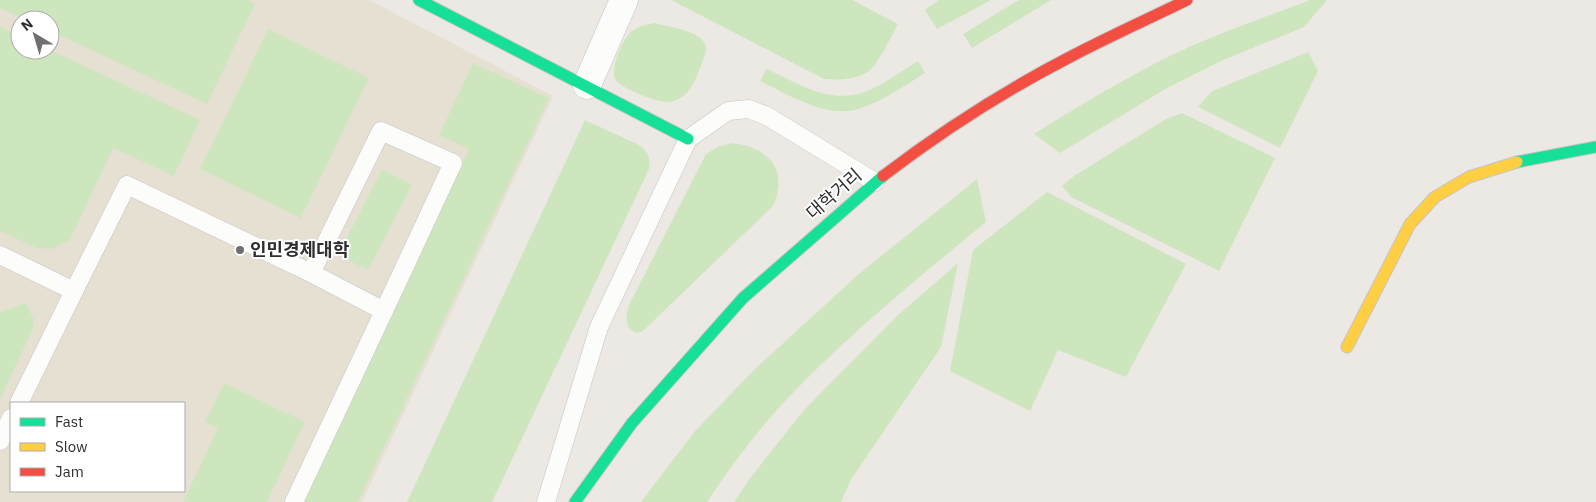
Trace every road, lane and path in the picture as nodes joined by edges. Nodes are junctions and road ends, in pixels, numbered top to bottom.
1 (419, 0) edge
2 (624, 0) edge
3 (1188, 0) edge
4 (587, 85) junction
5 (688, 139) junction
6 (1596, 147) edge
7 (875, 182) junction
8 (0, 255) edge
9 (311, 273) junction
10 (74, 291) junction
11 (384, 311) junction
12 (1347, 347) dead end
13 (18, 402) edge
14 (10, 420) edge
15 (0, 441) edge
16 (294, 502) edge
17 (546, 502) edge
18 (575, 502) edge

1 - 4 main road
2 - 4 street
3 - 7 main road, 대학거리
4 - 5 main road
5 - 7 lane
5 - 17 lane
6 - 12 main road
7 - 18 main road, 대학거리
8 - 10 lane
9 - 10 lane
9 - 11 lane
9 - 11 lane
10 - 13 lane
11 - 16 lane
14 - 15 lane

